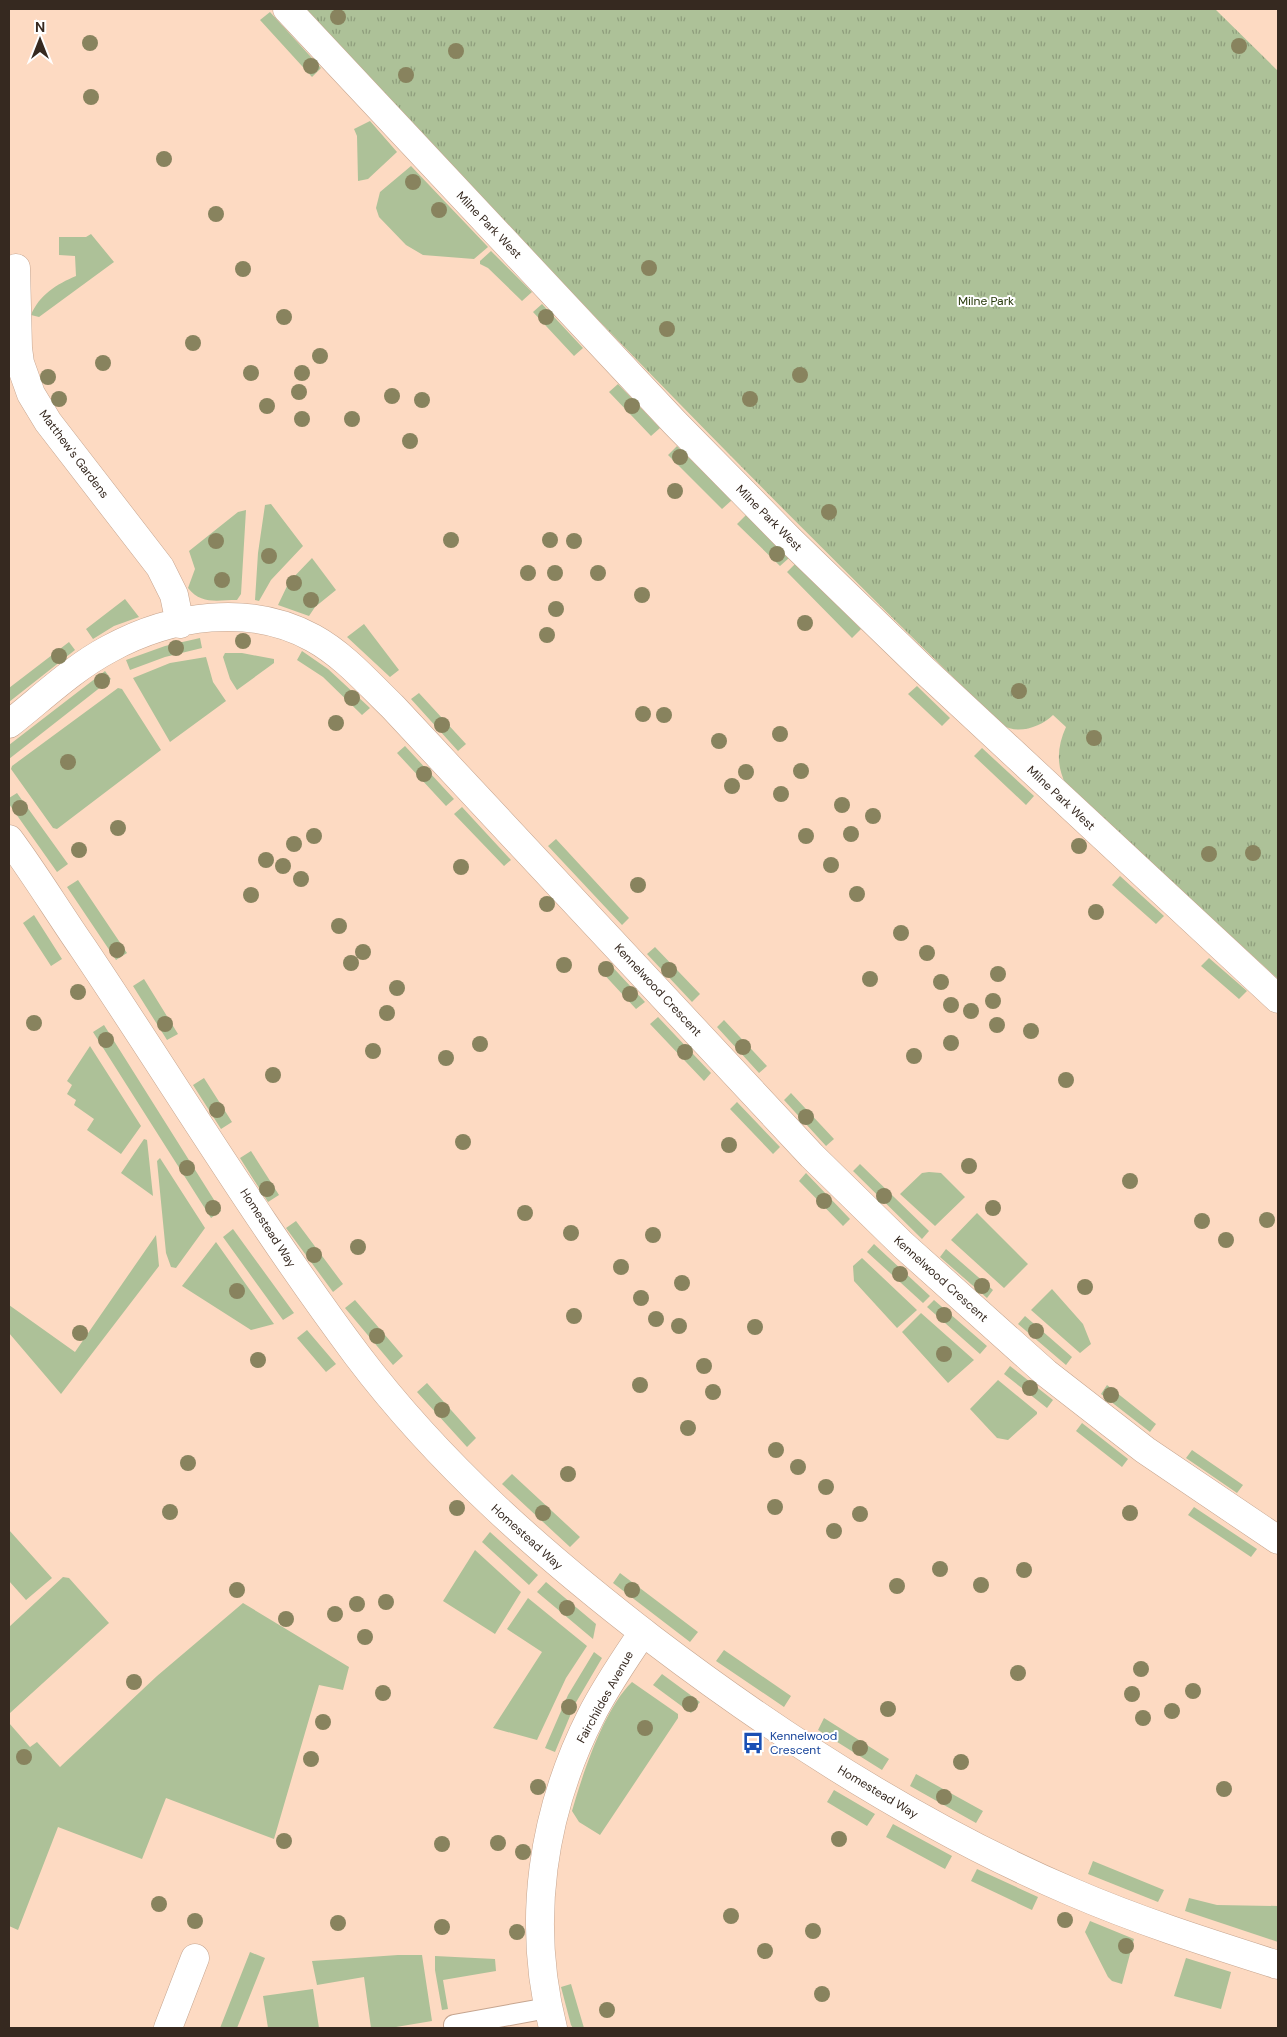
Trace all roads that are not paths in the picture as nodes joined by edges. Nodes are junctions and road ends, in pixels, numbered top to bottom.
1 (287, 9) edge
2 (16, 268) dead end
3 (180, 624) junction
4 (9, 724) edge
5 (9, 839) edge
6 (1278, 999) edge
7 (1278, 1540) edge
8 (643, 1632) junction
9 (195, 1958) dead end
10 (1278, 1965) edge
11 (550, 2018) edge
12 (454, 2025) dead end
13 (168, 2028) edge

1 - 6 street, Milne Park West
2 - 3 street, Matthew's Gardens
3 - 4 street, Kennelwood Crescent
3 - 7 street, Kennelwood Crescent
5 - 8 street, Homestead Way
8 - 10 street, Homestead Way
8 - 11 street, Fairchildes Avenue
9 - 13 street
11 - 12 lane

